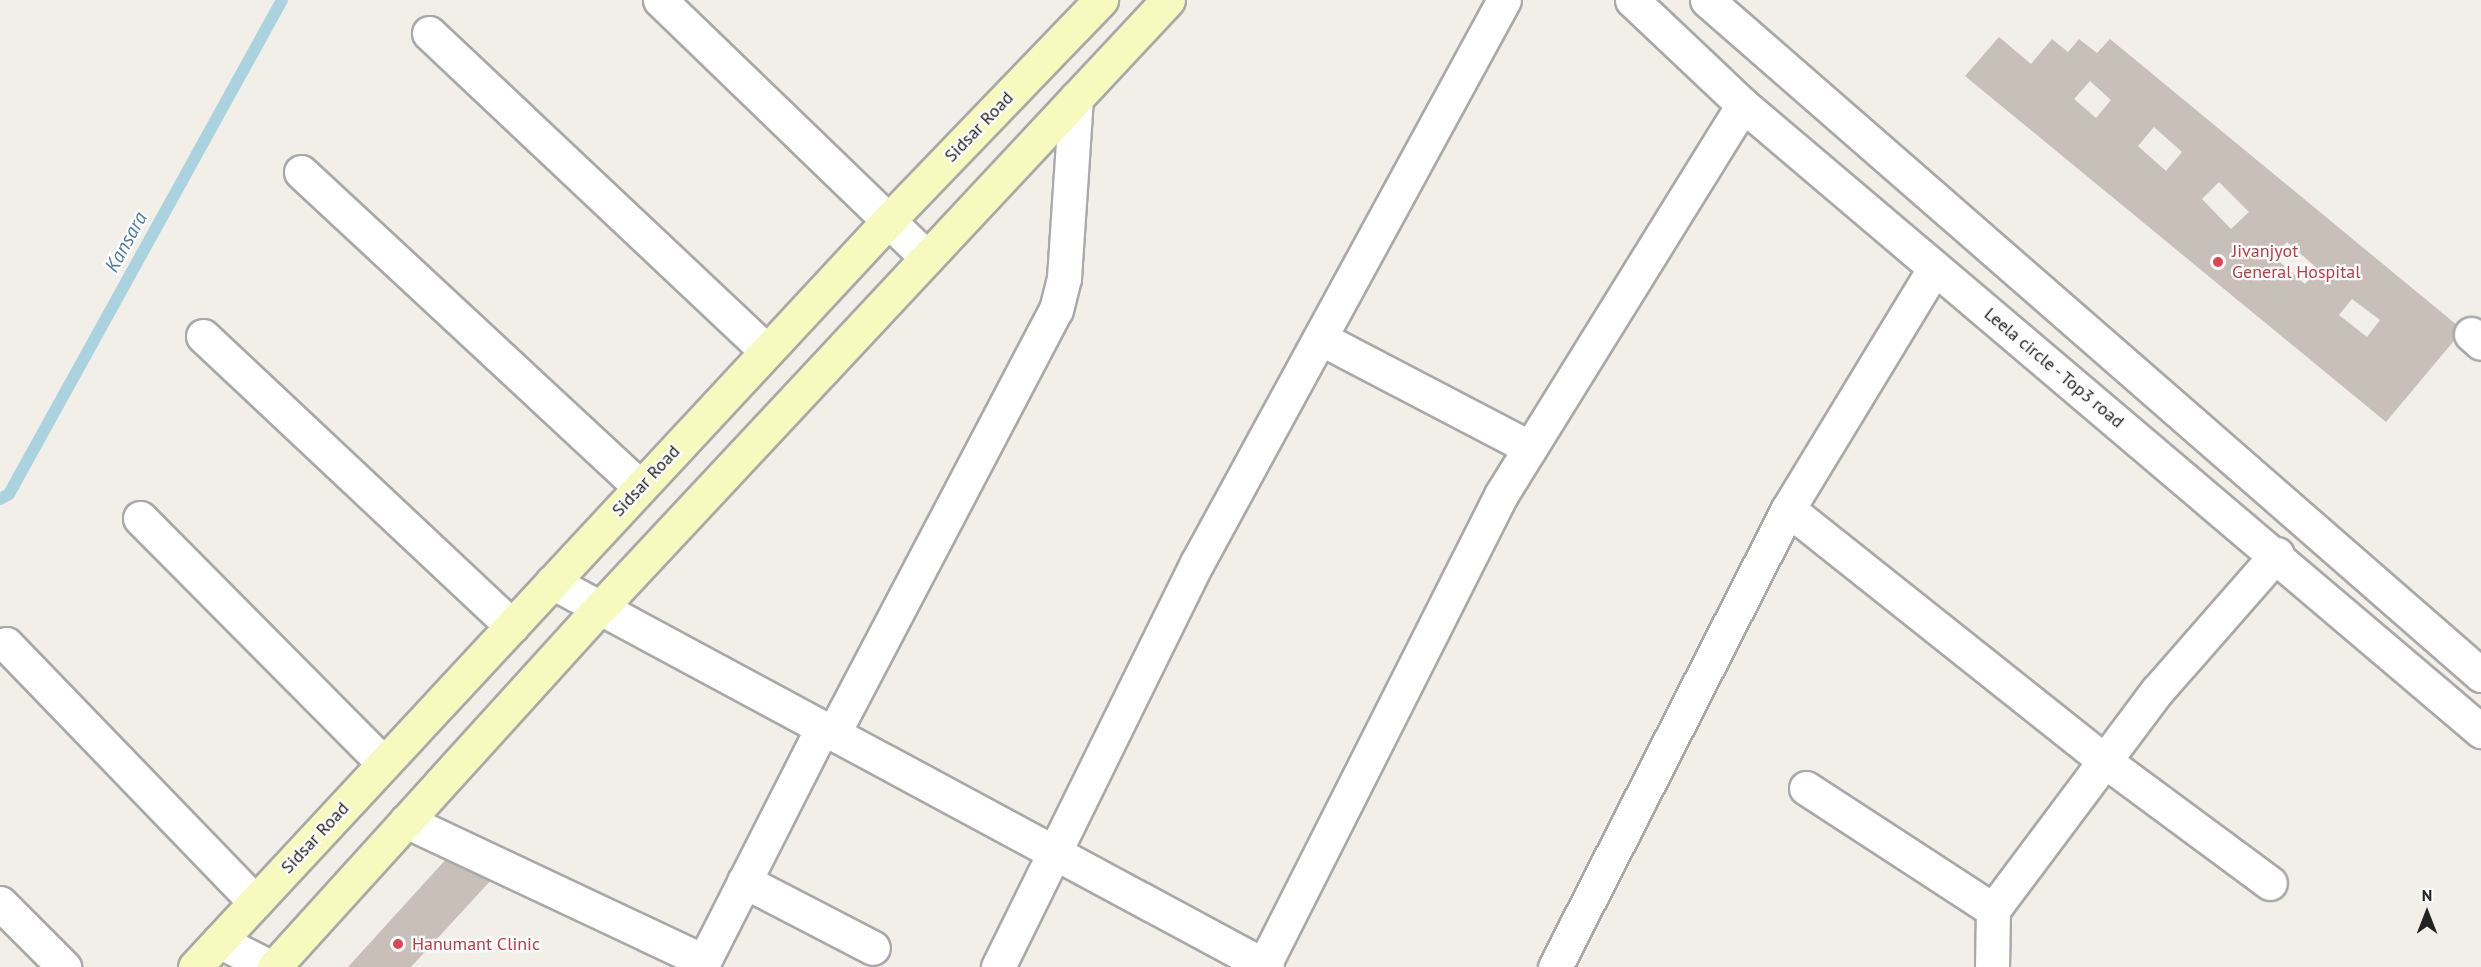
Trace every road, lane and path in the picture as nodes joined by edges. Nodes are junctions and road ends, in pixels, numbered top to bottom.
1 (660, 0) edge
2 (1101, 0) edge
3 (1167, 0) edge
4 (1504, 0) edge
5 (1632, 0) edge
6 (1707, 0) edge
7 (429, 33) dead end
8 (1076, 98) junction
9 (1743, 105) junction
10 (301, 172) dead end
11 (1932, 198) junction
12 (889, 219) junction
13 (1899, 238) junction
14 (927, 258) junction
15 (1934, 269) junction
16 (202, 336) dead end
17 (1320, 338) junction
18 (767, 351) junction
19 (1530, 448) junction
20 (640, 487) junction
21 (1788, 509) junction
22 (140, 518) dead end
23 (2277, 554) junction
24 (552, 582) junction
25 (600, 608) junction
26 (512, 626) junction
27 (6, 644) dead end
28 (2481, 675) edge
29 (828, 731) junction
30 (2481, 731) edge
31 (2105, 761) junction
32 (384, 764) junction
33 (1806, 788) dead end
34 (406, 821) junction
35 (1051, 851) junction
36 (744, 881) junction
37 (2270, 883) dead end
38 (0, 903) edge
39 (255, 903) junction
40 (1993, 910) junction
41 (219, 941) junction
42 (873, 948) dead end
43 (703, 964) edge
44 (1265, 966) edge
45 (64, 967) edge
46 (195, 967) edge
47 (270, 967) edge
48 (274, 967) edge
49 (998, 967) edge
50 (1555, 967) edge
51 (1992, 967) edge

1 - 12 street
2 - 12 main road, Sidsar Road
3 - 8 main road
4 - 17 street
5 - 9 street, Leela circle - Top3 road
6 - 11 street
7 - 18 street
8 - 14 main road
8 - 29 street
9 - 13 street, Leela circle - Top3 road
9 - 19 street
10 - 20 street
11 - 13 street
11 - 28 street
12 - 14 street
12 - 18 main road, Sidsar Road
13 - 15 street, Leela circle - Top3 road
14 - 25 main road
15 - 21 street
15 - 23 street, Leela circle - Top3 road
16 - 26 street
17 - 19 street
17 - 35 street
18 - 20 main road, Sidsar Road
19 - 44 street
20 - 24 main road, Sidsar Road
21 - 31 street
21 - 50 street
22 - 32 street
23 - 30 street, Leela circle - Top3 road
23 - 31 street
24 - 25 street
24 - 26 main road, Sidsar Road
25 - 29 street
25 - 34 main road
26 - 32 main road, Sidsar Road
27 - 39 street
29 - 35 street
29 - 36 street
31 - 37 street
31 - 40 street
32 - 39 main road, Sidsar Road
33 - 40 street
34 - 43 street
34 - 48 main road
35 - 44 street
35 - 49 street
36 - 42 street
36 - 43 street
38 - 45 street
39 - 41 main road, Sidsar Road
40 - 51 street
41 - 46 main road, Sidsar Road
41 - 47 street

